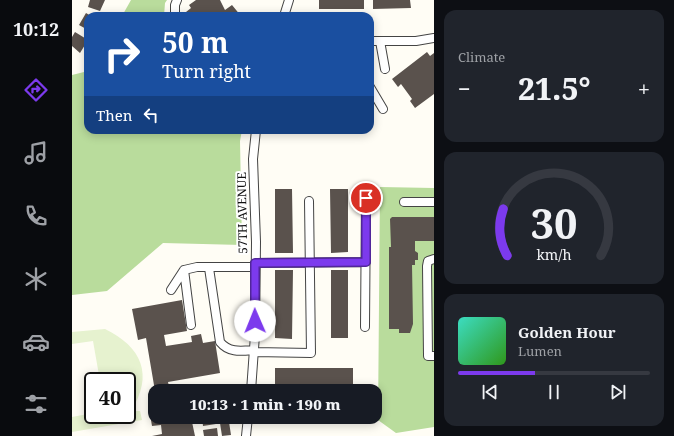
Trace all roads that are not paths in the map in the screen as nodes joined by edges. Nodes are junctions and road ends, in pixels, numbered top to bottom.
1 (177, 0) edge
2 (289, 0) edge
3 (175, 12) edge
4 (285, 12) edge
5 (434, 38) edge
6 (374, 41) edge
7 (380, 41) junction
8 (385, 69) dead end
9 (374, 94) edge
10 (383, 109) dead end
11 (256, 134) edge
12 (366, 198) dead end
13 (309, 201) dead end
14 (404, 202) dead end
15 (434, 202) edge
16 (434, 259) edge
17 (310, 262) junction
18 (366, 262) junction
19 (255, 265) junction
20 (209, 268) junction
21 (184, 270) junction
22 (171, 290) dead end
23 (191, 325) dead end
24 (365, 327) dead end
25 (254, 351) junction
26 (434, 356) edge
27 (252, 384) edge
28 (247, 424) edge
29 (246, 436) edge

1 - 3 street
2 - 4 street
5 - 7 street
6 - 7 street
7 - 8 street
9 - 10 street
11 - 19 street, 57TH AVENUE
12 - 18 street
13 - 17 street
14 - 15 street
16 - 26 street
17 - 18 street
17 - 19 street
17 - 25 street
18 - 24 street
19 - 20 street
19 - 25 street, 57TH AVENUE
20 - 21 street
20 - 25 street
21 - 22 street
21 - 23 street
25 - 27 street, 57TH AVENUE
28 - 29 street

